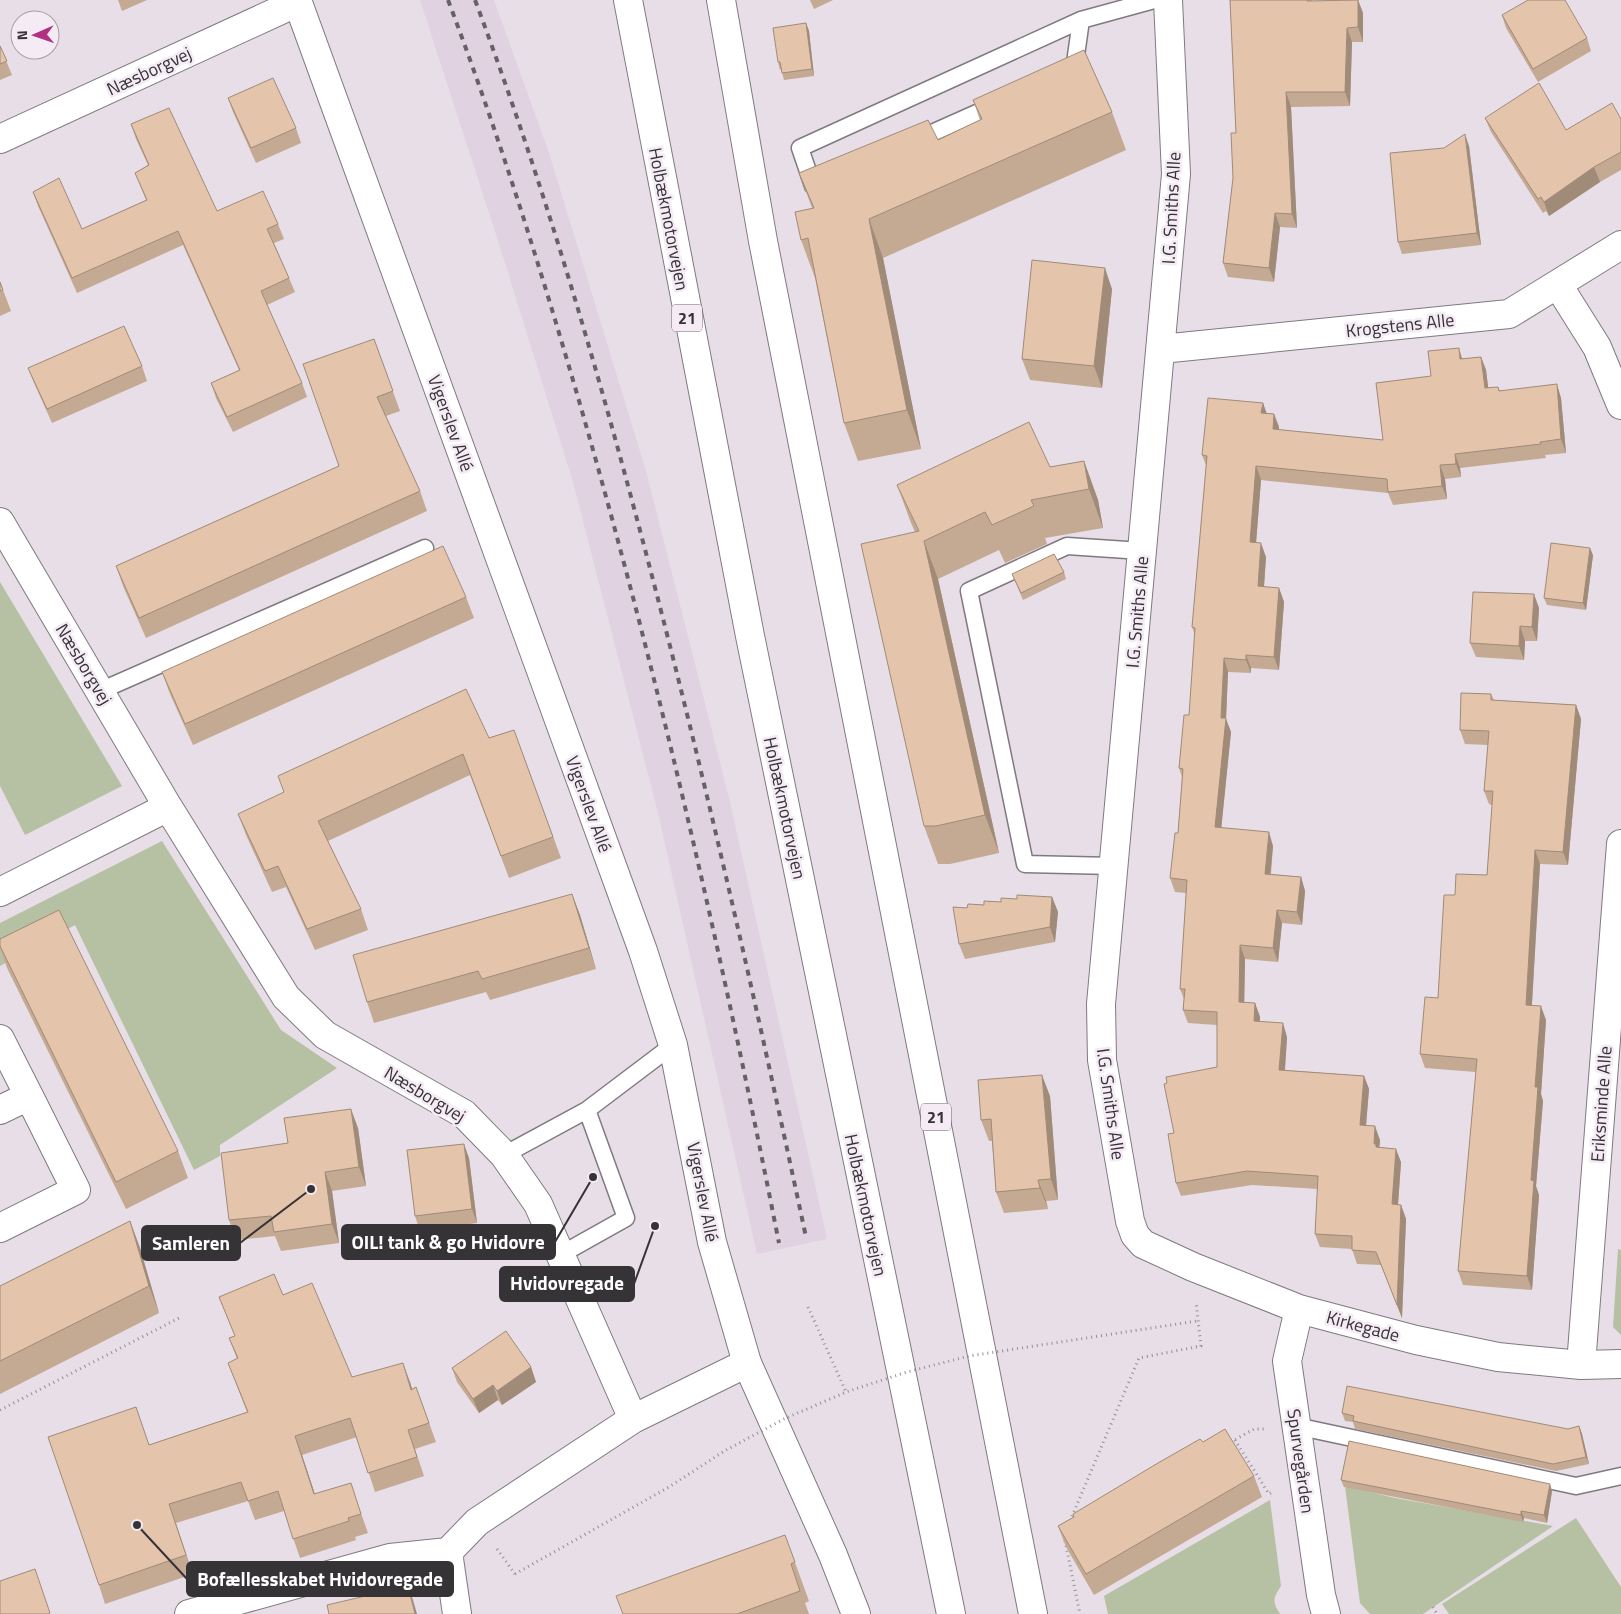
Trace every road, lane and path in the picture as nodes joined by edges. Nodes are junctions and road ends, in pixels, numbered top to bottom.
1 (628, 0) edge
2 (721, 0) edge
3 (1154, 0) edge
4 (1168, 0) edge
5 (297, 1) edge
6 (1081, 20) junction
7 (1056, 78) edge
8 (1011, 98) edge
9 (0, 139) edge
10 (903, 146) edge
11 (831, 178) edge
12 (1621, 245) edge
13 (1558, 285) junction
14 (1161, 349) junction
15 (1621, 405) edge
16 (0, 522) edge
17 (425, 548) dead end
18 (1142, 551) junction
19 (100, 691) junction
20 (168, 806) junction
21 (1621, 844) edge
22 (1114, 866) junction
23 (0, 892) edge
24 (0, 1039) edge
25 (673, 1044) junction
26 (29, 1096) junction
27 (0, 1110) edge
28 (587, 1110) junction
29 (504, 1155) junction
30 (1130, 1221) joint
31 (0, 1228) edge
32 (560, 1255) junction
33 (1193, 1267) junction
34 (808, 1307) dead end
35 (1299, 1309) junction
36 (179, 1318) dead end
37 (1197, 1321) junction
38 (747, 1363) junction
39 (1621, 1364) edge
40 (1581, 1365) junction
41 (846, 1392) junction
42 (0, 1410) edge
43 (633, 1419) junction
44 (1296, 1426) junction
45 (1235, 1440) junction
46 (1227, 1444) edge
47 (1621, 1476) edge
48 (1303, 1477) junction
49 (1070, 1523) edge
50 (1066, 1532) edge
51 (448, 1552) junction
52 (515, 1574) dead end
53 (1433, 1607) dead end
54 (189, 1614) edge
55 (457, 1614) edge
56 (856, 1614) edge
57 (951, 1614) edge
58 (1033, 1614) edge
59 (1080, 1614) edge
60 (1326, 1614) edge
61 (1437, 1614) edge

1 - 57 main road, Holbækmotorvejen / 21
2 - 58 main road, 21
3 - 6 lane
4 - 14 main road, I.G. Smiths Alle
5 - 9 main road, Næsborgvej
5 - 25 main road, Vigerslev Allé
6 - 7 lane
6 - 11 lane
8 - 10 lane
12 - 13 main road, Krogstens Alle
13 - 14 main road, Krogstens Alle
13 - 15 main road
14 - 18 main road, I.G. Smiths Alle
16 - 19 main road, Næsborgvej
17 - 19 lane
18 - 22 main road, I.G. Smiths Alle
18 - 22 lane
19 - 20 main road, Næsborgvej
20 - 23 main road
20 - 29 main road, Næsborgvej
21 - 40 main road, Eriksminde Alle
22 - 30 main road, I.G. Smiths Alle
24 - 26 main road
25 - 28 lane
25 - 38 main road, Vigerslev Allé
26 - 27 main road
26 - 31 main road
28 - 29 lane
28 - 32 lane
29 - 32 main road, Næsborgvej
30 - 33 main road, Kirkegade
32 - 43 main road, Næsborgvej
33 - 35 main road, Kirkegade
33 - 37 path
34 - 41 path
35 - 40 main road, Kirkegade
35 - 44 main road, Spurvegården
36 - 42 path
37 - 41 path, bridge
37 - 49 path
38 - 43 main road
38 - 56 main road, Vigerslev Allé
39 - 40 main road, Kirkegade
41 - 52 path, bridge
43 - 51 main road
44 - 45 path
44 - 47 lane
44 - 48 main road, Spurvegården
45 - 46 path
45 - 48 path
48 - 60 main road, Spurvegården
50 - 59 path
51 - 54 main road
51 - 55 main road
53 - 61 path

